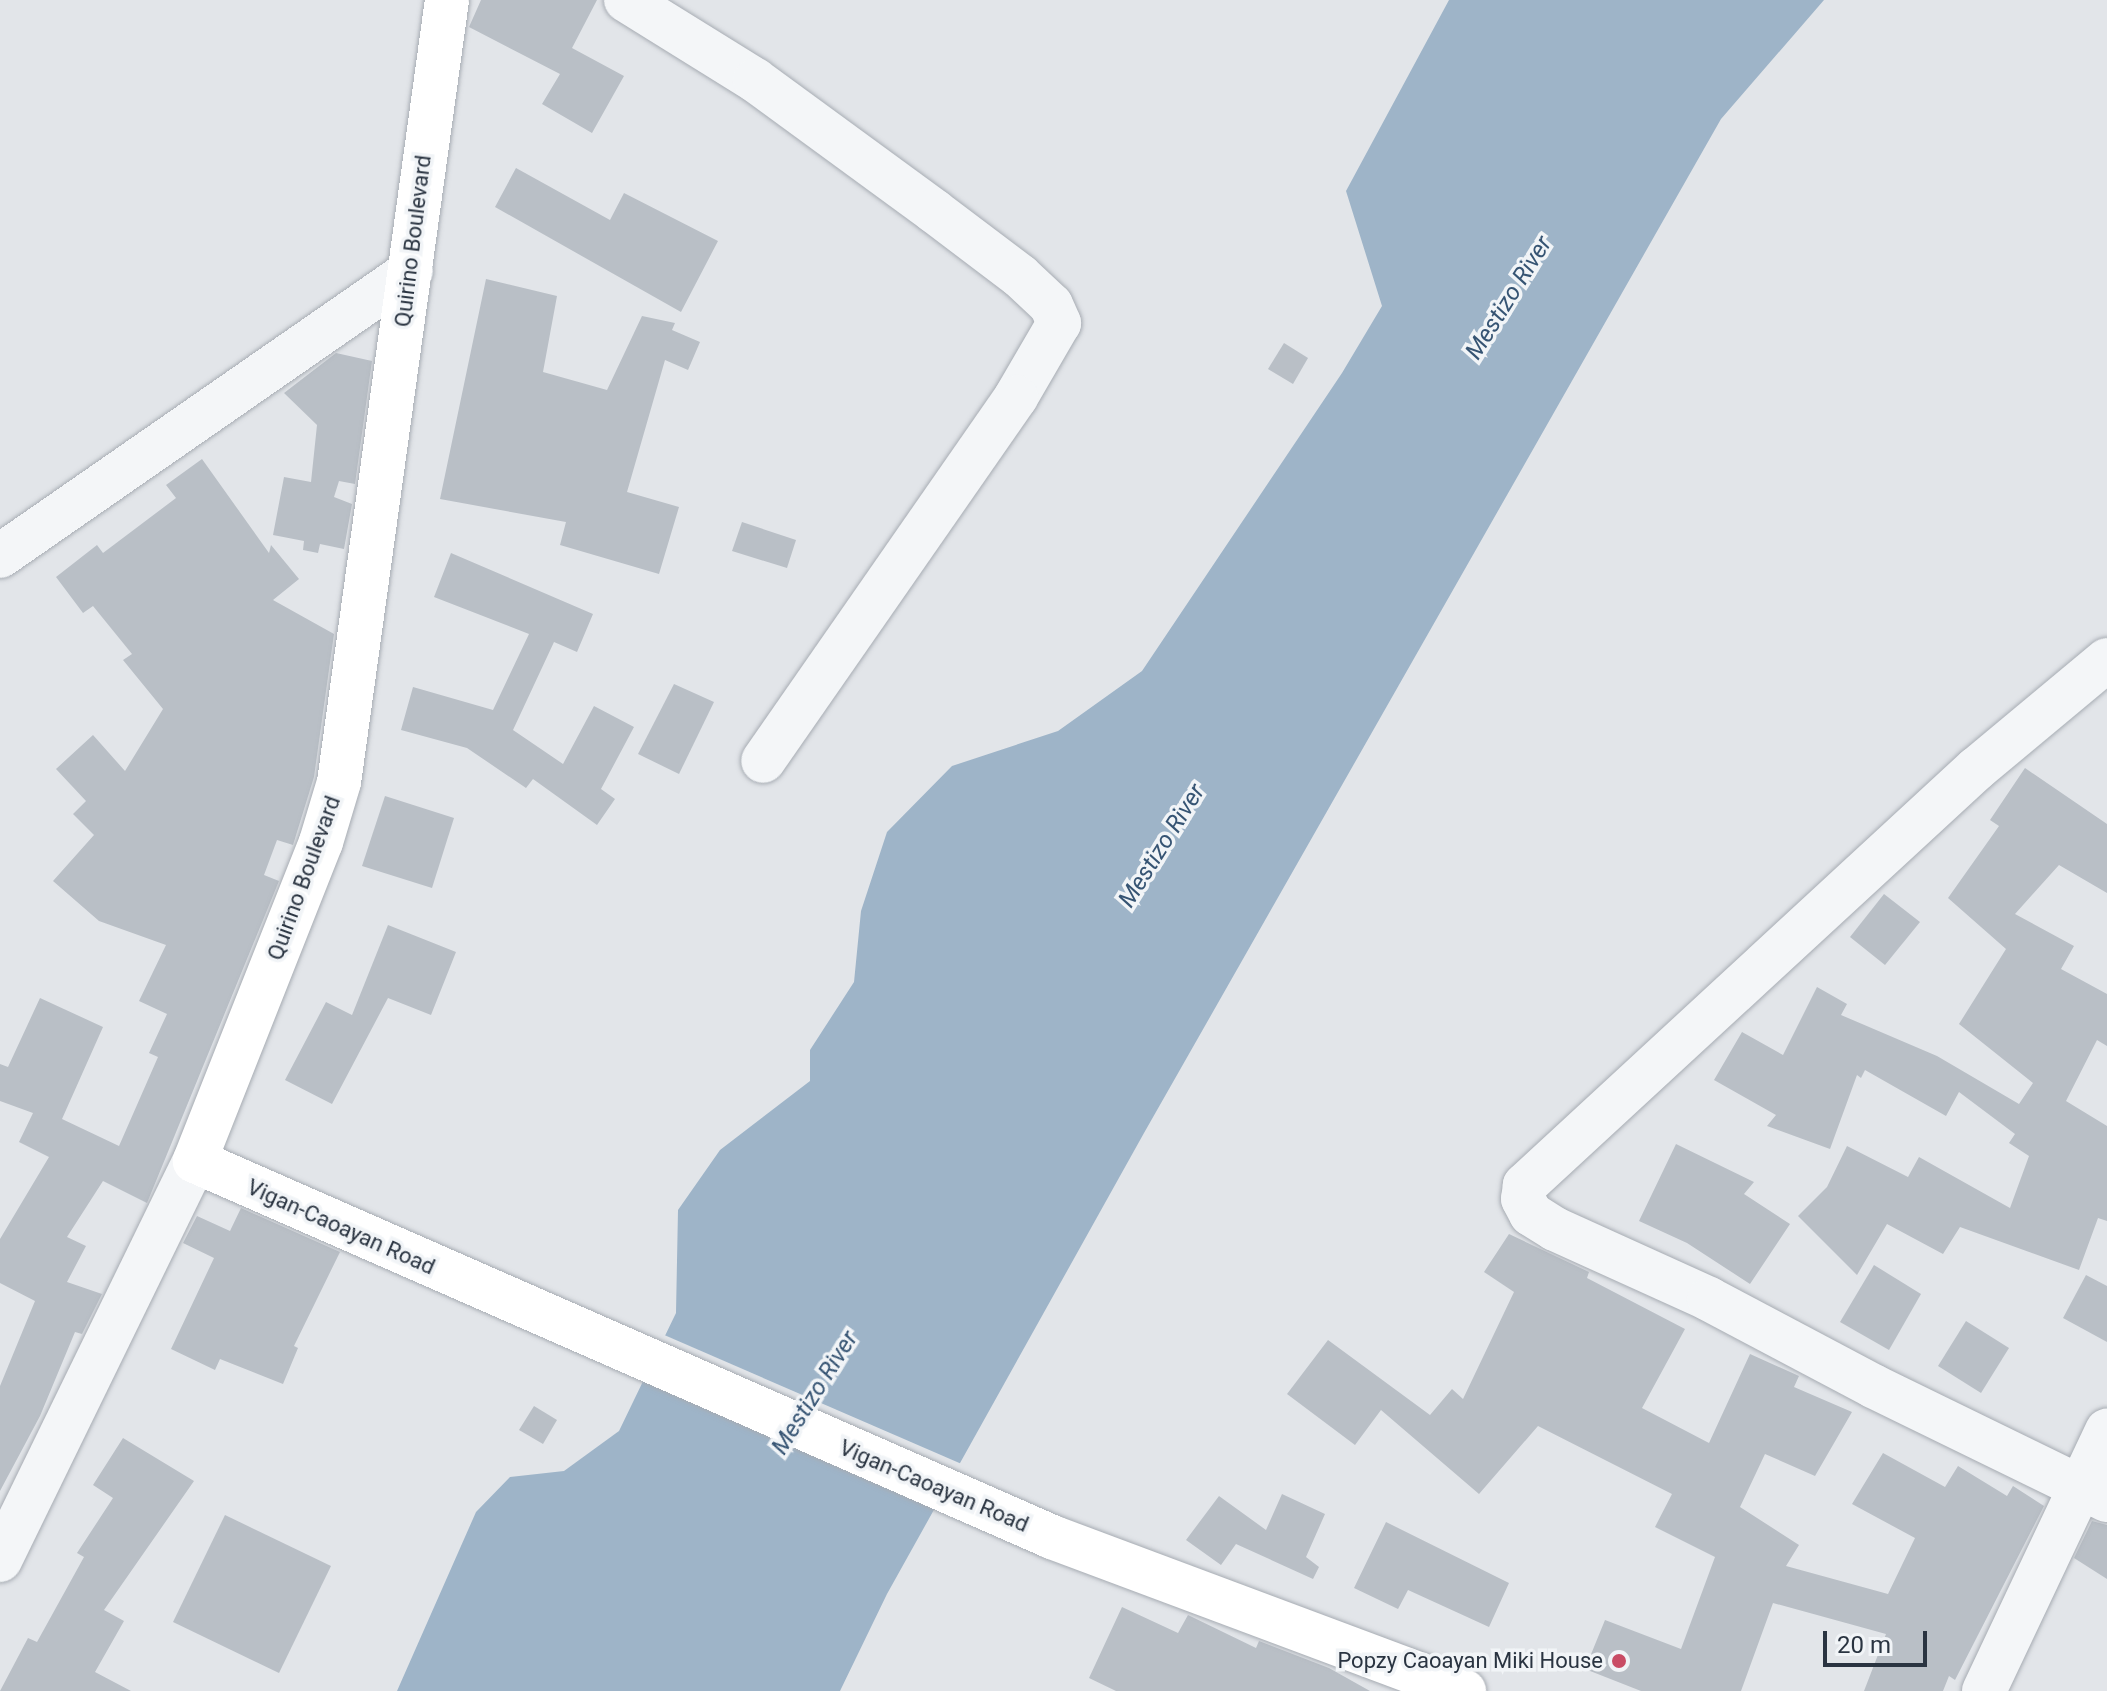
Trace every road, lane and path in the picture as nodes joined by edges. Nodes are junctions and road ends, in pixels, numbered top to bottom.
1 (447, 0) edge
2 (626, 0) edge
3 (411, 271) junction
4 (0, 556) edge
5 (2107, 660) edge
6 (763, 761) dead end
7 (195, 1161) junction
8 (2107, 1431) edge
9 (2094, 1494) edge
10 (0, 1560) edge
11 (1464, 1691) edge
12 (1984, 1691) edge

1 - 3 main road, Quirino Boulevard
2 - 6 street
3 - 4 street
3 - 7 main road, Quirino Boulevard
5 - 9 street
7 - 10 street, Quirino Boulevard
7 - 11 main road, Vigan-Caoayan Road
8 - 9 street
9 - 12 street

